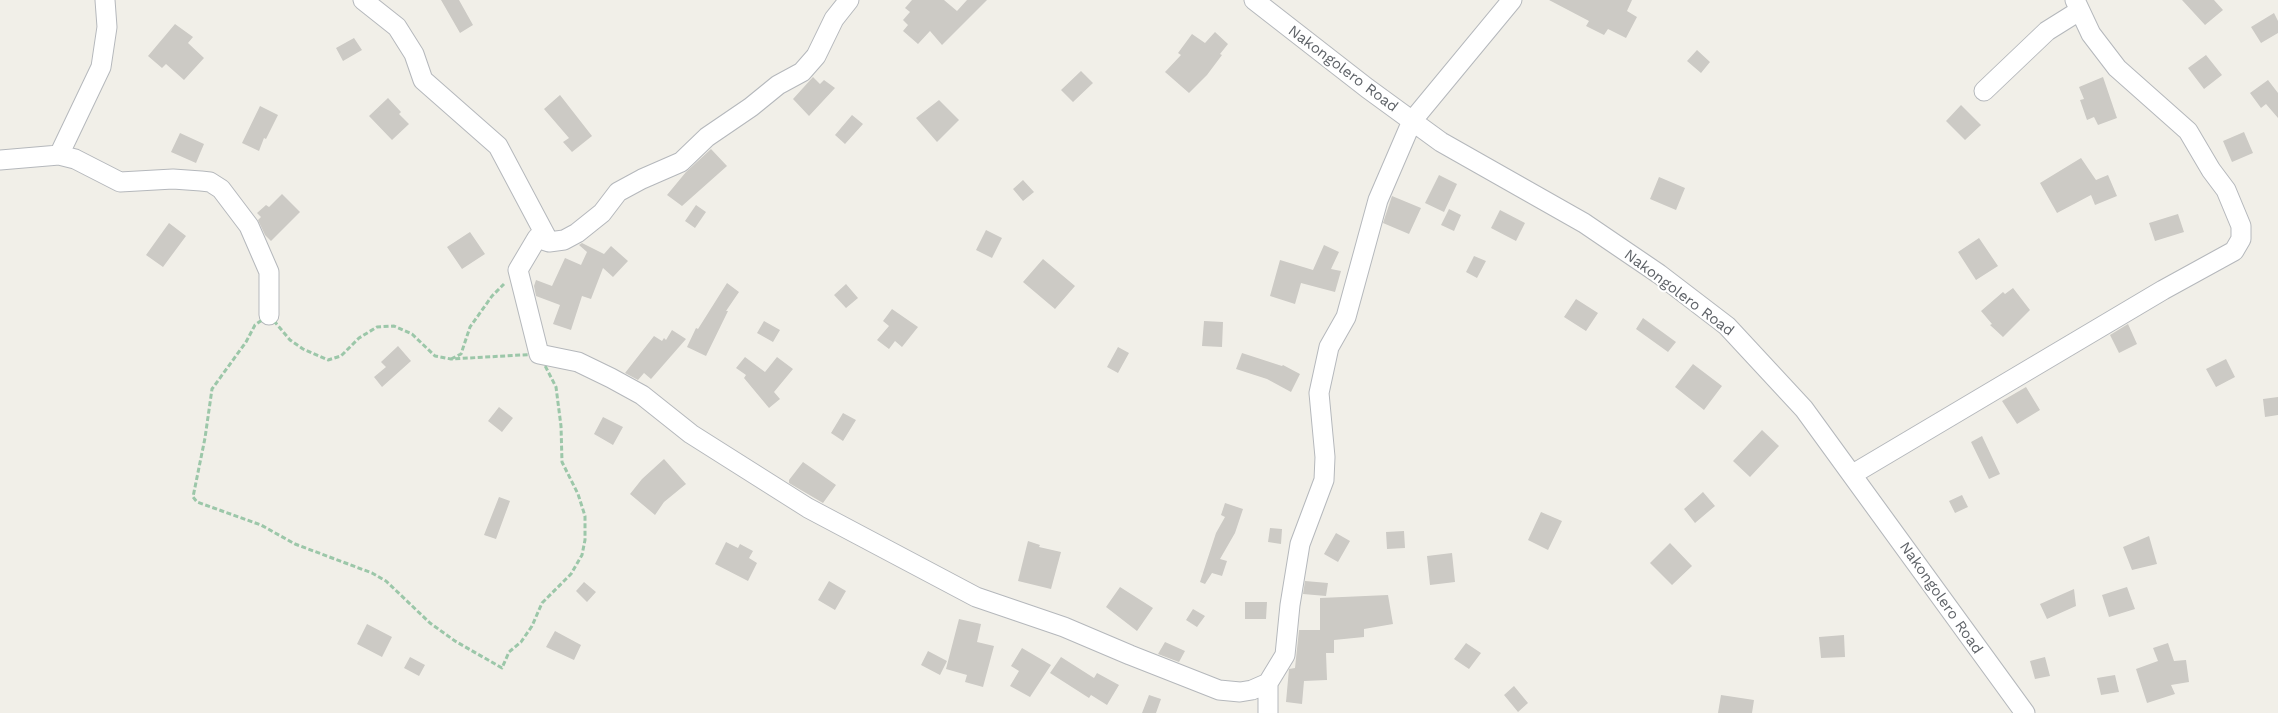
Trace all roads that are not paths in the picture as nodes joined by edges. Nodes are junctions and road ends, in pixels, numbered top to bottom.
1 (106, 0) edge
2 (363, 0) edge
3 (849, 0) edge
4 (1254, 0) edge
5 (1512, 0) edge
6 (2077, 6) edge
7 (1984, 91) dead end
8 (1412, 121) junction
9 (59, 155) junction
10 (0, 160) edge
11 (549, 242) junction
12 (269, 315) road end
13 (1853, 474) junction
14 (1268, 684) junction
15 (1268, 713) edge
16 (2025, 713) edge

1 - 9 street
2 - 11 street
3 - 11 street
4 - 8 street, Nakongolero Road
5 - 8 street
6 - 7 street
6 - 13 street
8 - 13 street, Nakongolero Road
8 - 14 street
9 - 10 street
9 - 12 street
11 - 14 street
13 - 16 street, Nakongolero Road
14 - 15 street

